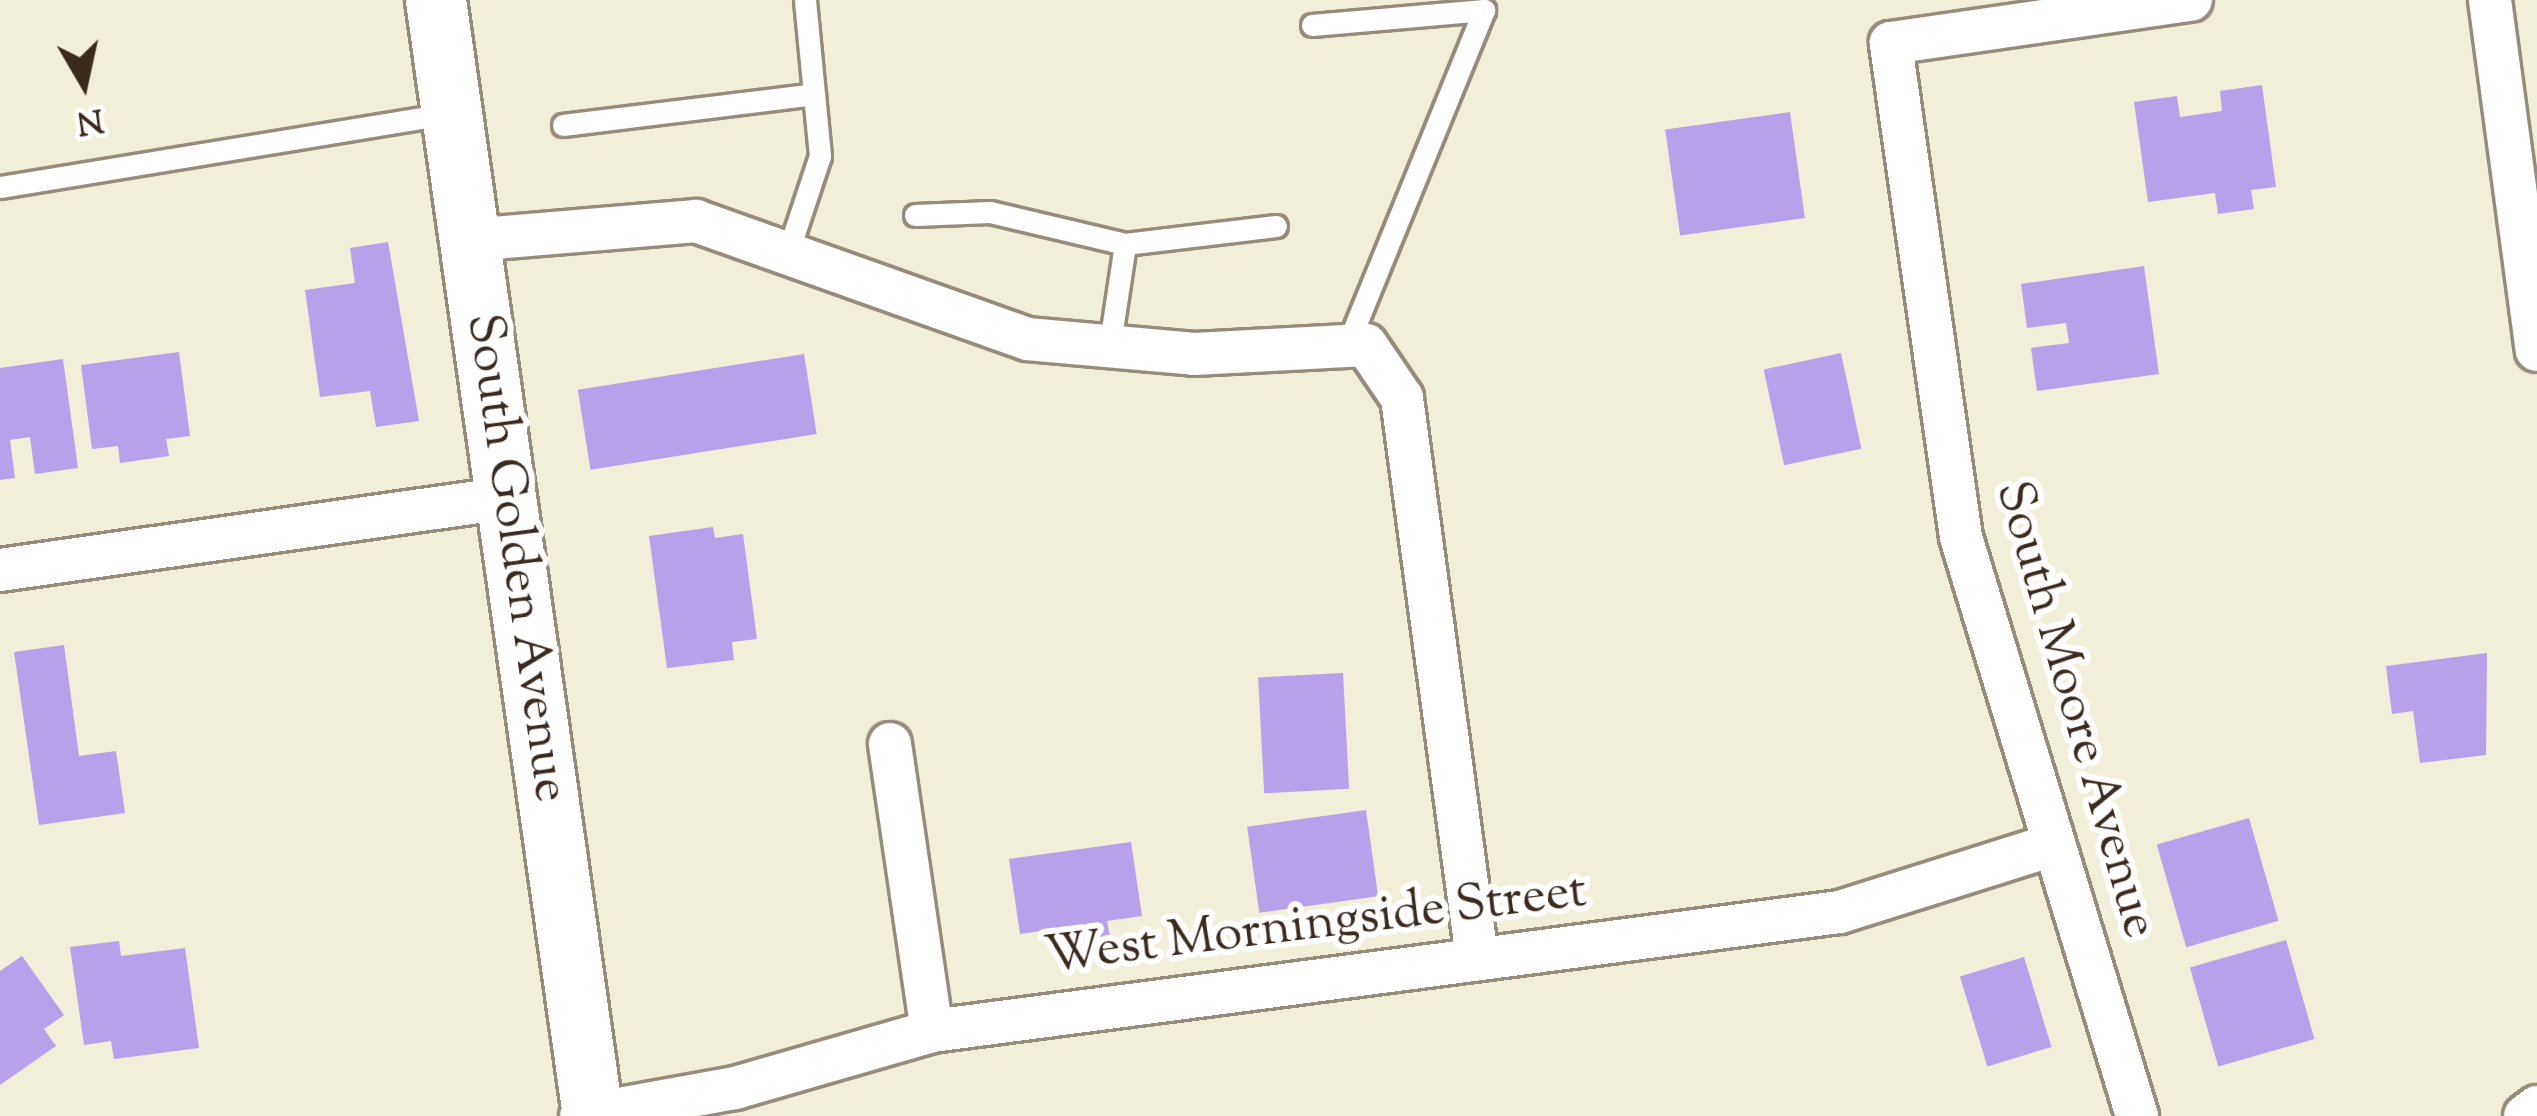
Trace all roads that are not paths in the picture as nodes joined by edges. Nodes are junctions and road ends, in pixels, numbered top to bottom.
1 (436, 0) edge
2 (805, 0) edge
3 (2191, 0) edge
4 (2490, 0) edge
5 (1312, 25) dead end
6 (814, 94) junction
7 (452, 113) junction
8 (563, 125) dead end
9 (0, 187) edge
10 (915, 215) dead end
11 (1276, 226) dead end
12 (470, 240) junction
13 (1125, 244) junction
14 (788, 252) junction
15 (1348, 340) junction
16 (2537, 350) edge
17 (1109, 351) junction
18 (506, 498) junction
19 (0, 570) edge
20 (890, 744) dead end
21 (2053, 845) junction
22 (1478, 958) junction
23 (932, 1031) junction
24 (2537, 1107) edge
25 (589, 1115) edge
26 (2137, 1116) edge
27 (2525, 1116) edge

1 - 7 street, South Golden Avenue
2 - 6 lane
3 - 21 street, South Moore Avenue
4 - 16 street
5 - 15 lane
6 - 8 lane
6 - 14 lane
7 - 9 lane
7 - 12 street, South Golden Avenue
10 - 13 lane
11 - 13 lane
12 - 14 street
12 - 18 street, South Golden Avenue
13 - 17 lane
14 - 17 street
15 - 17 street
15 - 22 street
18 - 19 street
18 - 25 street, South Golden Avenue
20 - 23 street
21 - 22 street, West Morningside Street
21 - 26 street, South Moore Avenue
22 - 23 street, West Morningside Street
23 - 25 street, West Morningside Street
24 - 27 street

